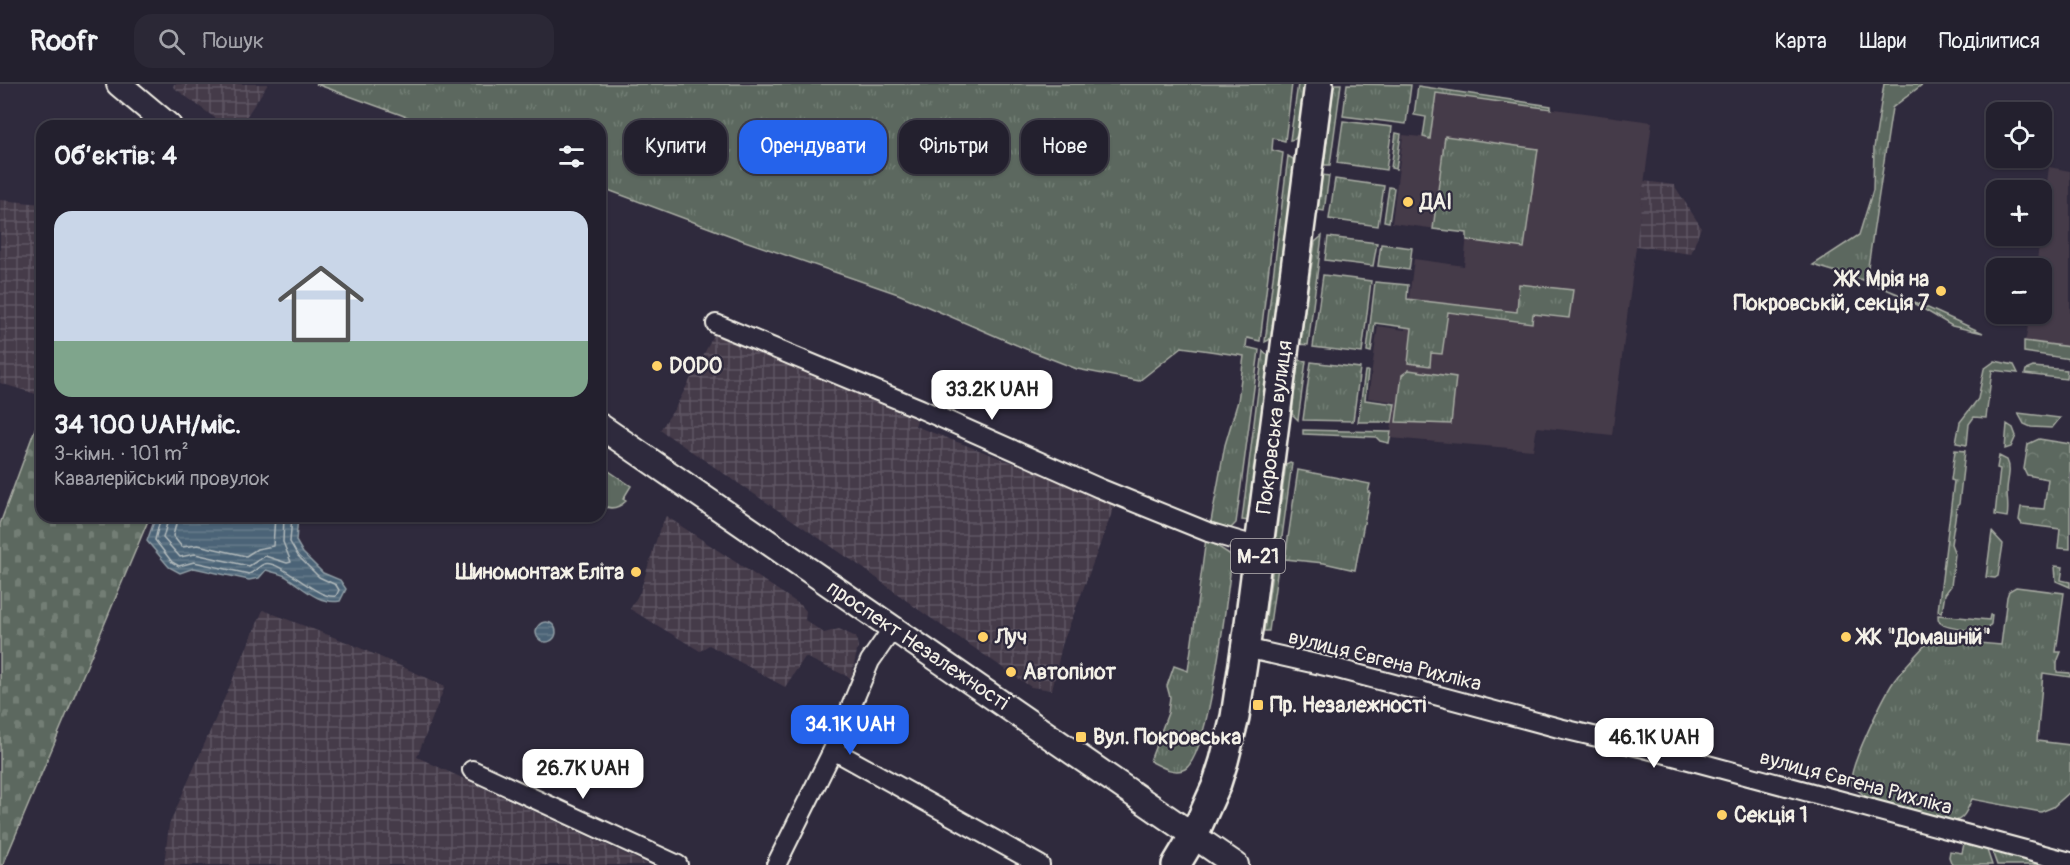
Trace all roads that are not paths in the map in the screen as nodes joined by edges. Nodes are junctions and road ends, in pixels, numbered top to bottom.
1 (119, 84) edge
2 (1319, 84) edge
3 (162, 120) edge
4 (716, 324) dead end
5 (606, 430) edge
6 (1259, 548) junction
7 (893, 628) junction
8 (1245, 648) junction
9 (833, 750) junction
10 (472, 770) dead end
11 (1194, 835) junction
12 (2070, 862) edge
13 (678, 865) edge
14 (776, 865) edge
15 (1040, 865) edge
16 (1176, 865) edge
17 (1236, 865) edge

1 - 3 main road
2 - 6 highway, Покровська вулиця / М-21
4 - 6 street
5 - 7 main road, проспект Незалежності
6 - 8 highway, Покровська вулиця / М-21
7 - 9 street
7 - 11 main road, проспект Незалежності
8 - 11 highway, Покровська вулиця / М-21
8 - 12 street, вулиця Євгена Рихліка
9 - 14 street
9 - 15 street
10 - 13 street
11 - 16 highway, Покровська вулиця / М-21
11 - 17 main road, проспект Незалежності

